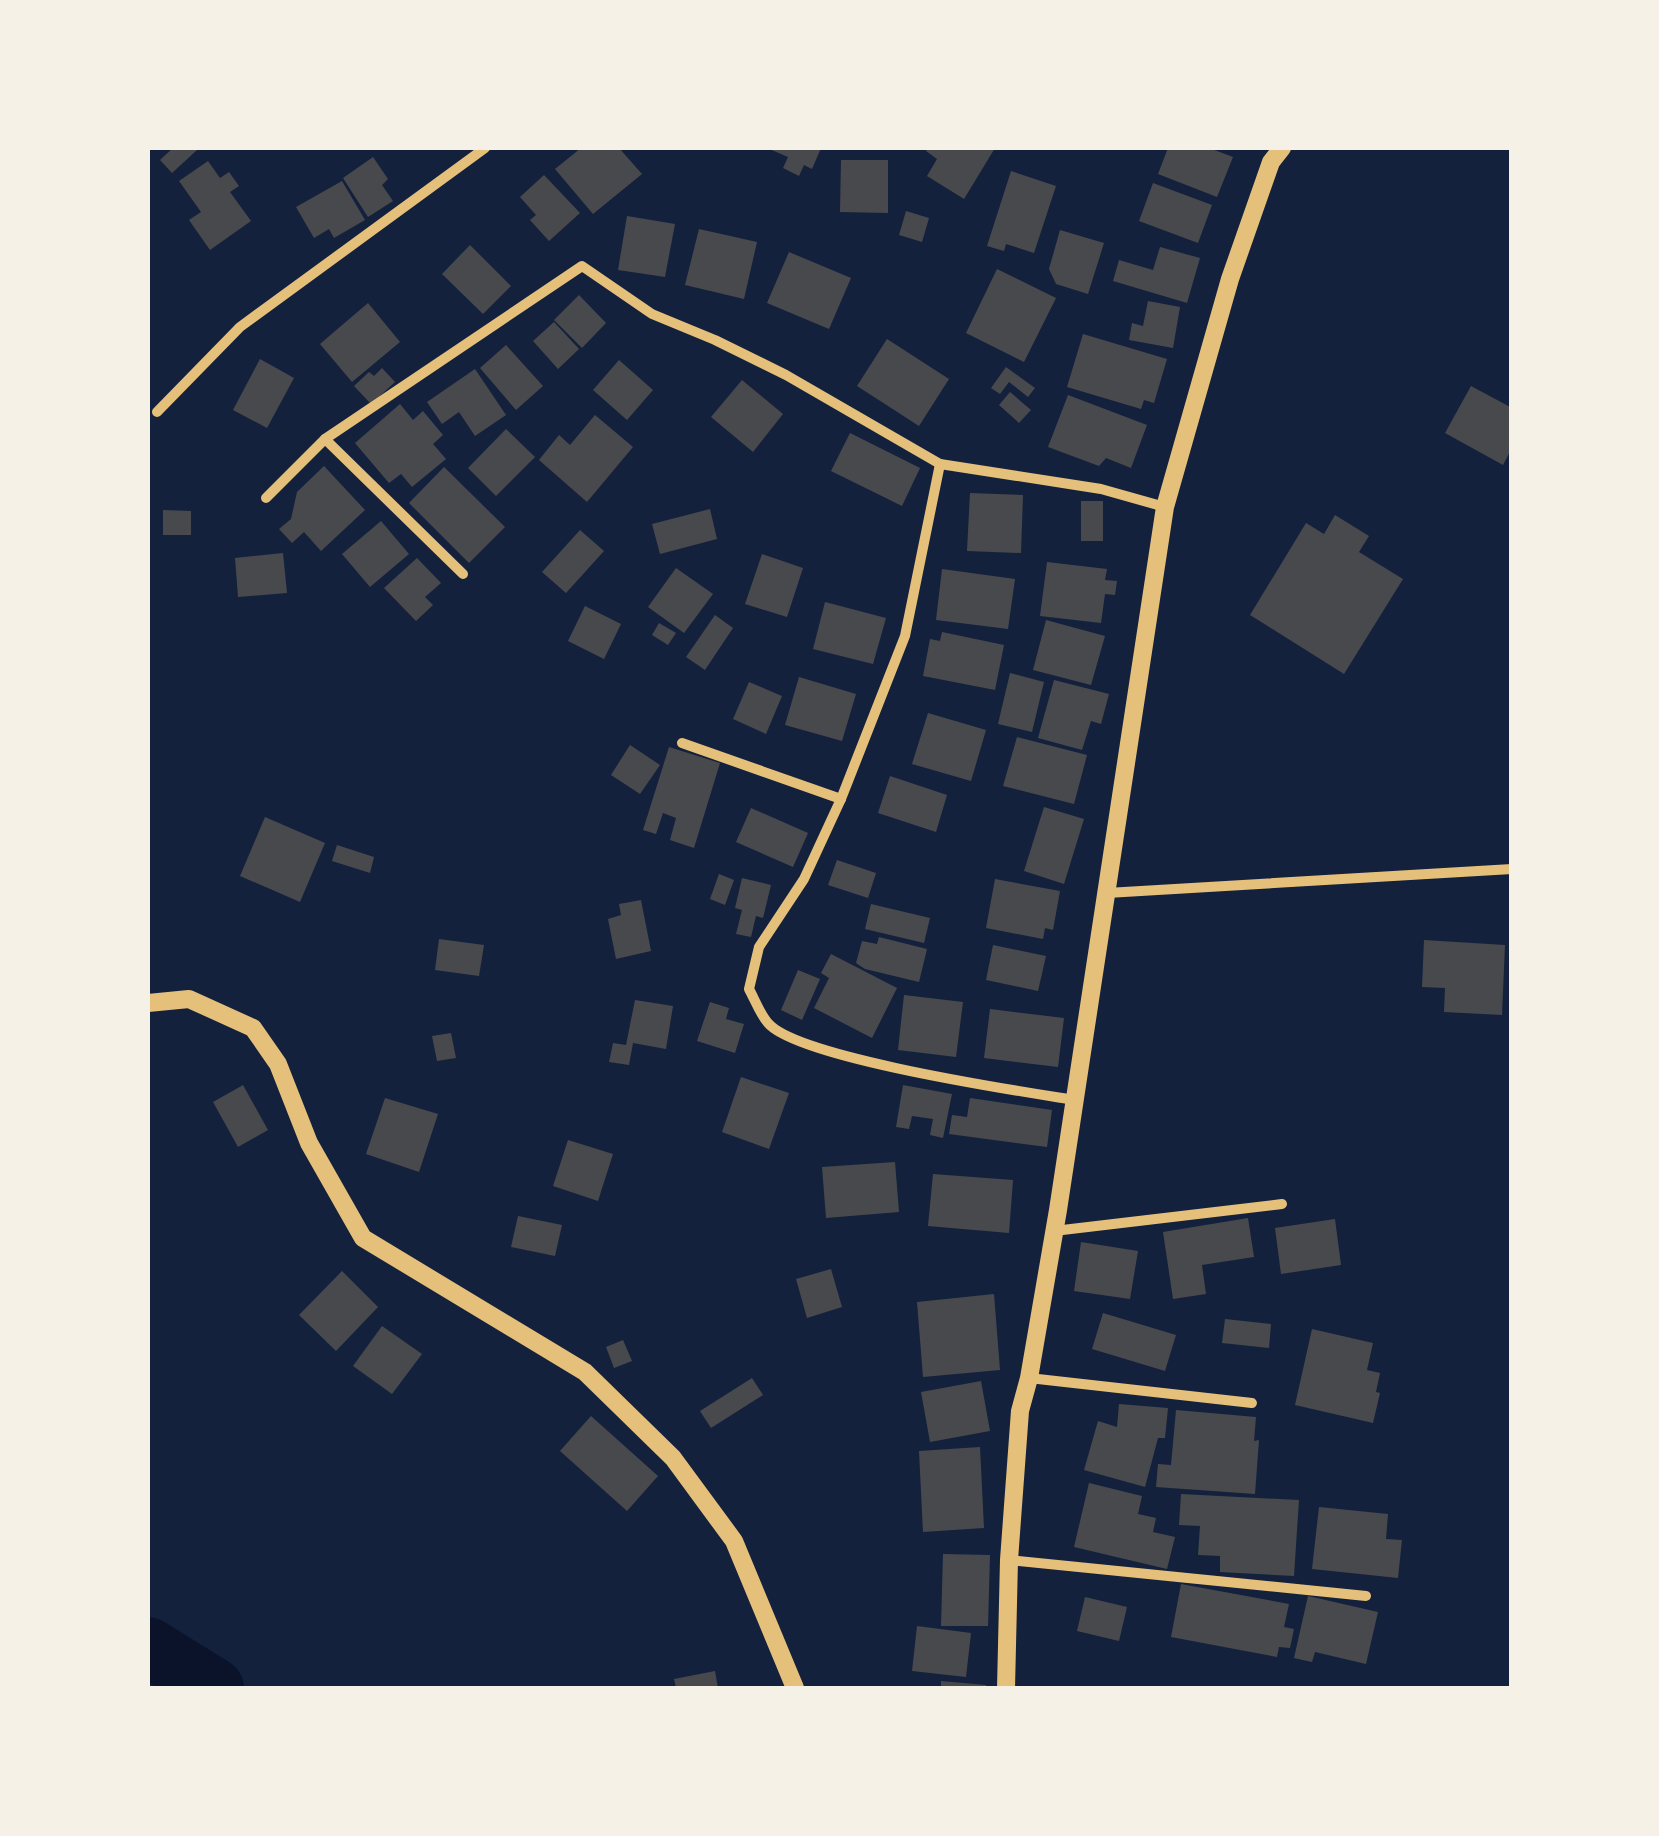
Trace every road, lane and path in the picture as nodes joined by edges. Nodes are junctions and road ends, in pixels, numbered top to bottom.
1 (486, 148) edge
2 (1282, 148) edge
3 (156, 412) dead end
4 (325, 439) junction
5 (940, 464) junction
6 (266, 498) dead end
7 (1165, 508) junction
8 (463, 574) dead end
9 (682, 742) dead end
10 (841, 799) junction
11 (1512, 869) edge
12 (1107, 893) junction
13 (148, 1004) edge
14 (1074, 1100) junction
15 (1282, 1204) dead end
16 (1054, 1231) junction
17 (1029, 1378) junction
18 (1252, 1404) dead end
19 (1009, 1560) junction
20 (1366, 1596) dead end
21 (794, 1688) edge
22 (1006, 1688) edge

1 - 3 street
2 - 7 street
4 - 5 street
4 - 6 street
4 - 8 street
5 - 7 street
5 - 10 street
7 - 12 street
9 - 10 street
10 - 14 street
11 - 12 street
12 - 14 street
13 - 21 street
14 - 16 street
15 - 16 street
16 - 17 street
17 - 18 street
17 - 19 street
19 - 20 street
19 - 22 street

